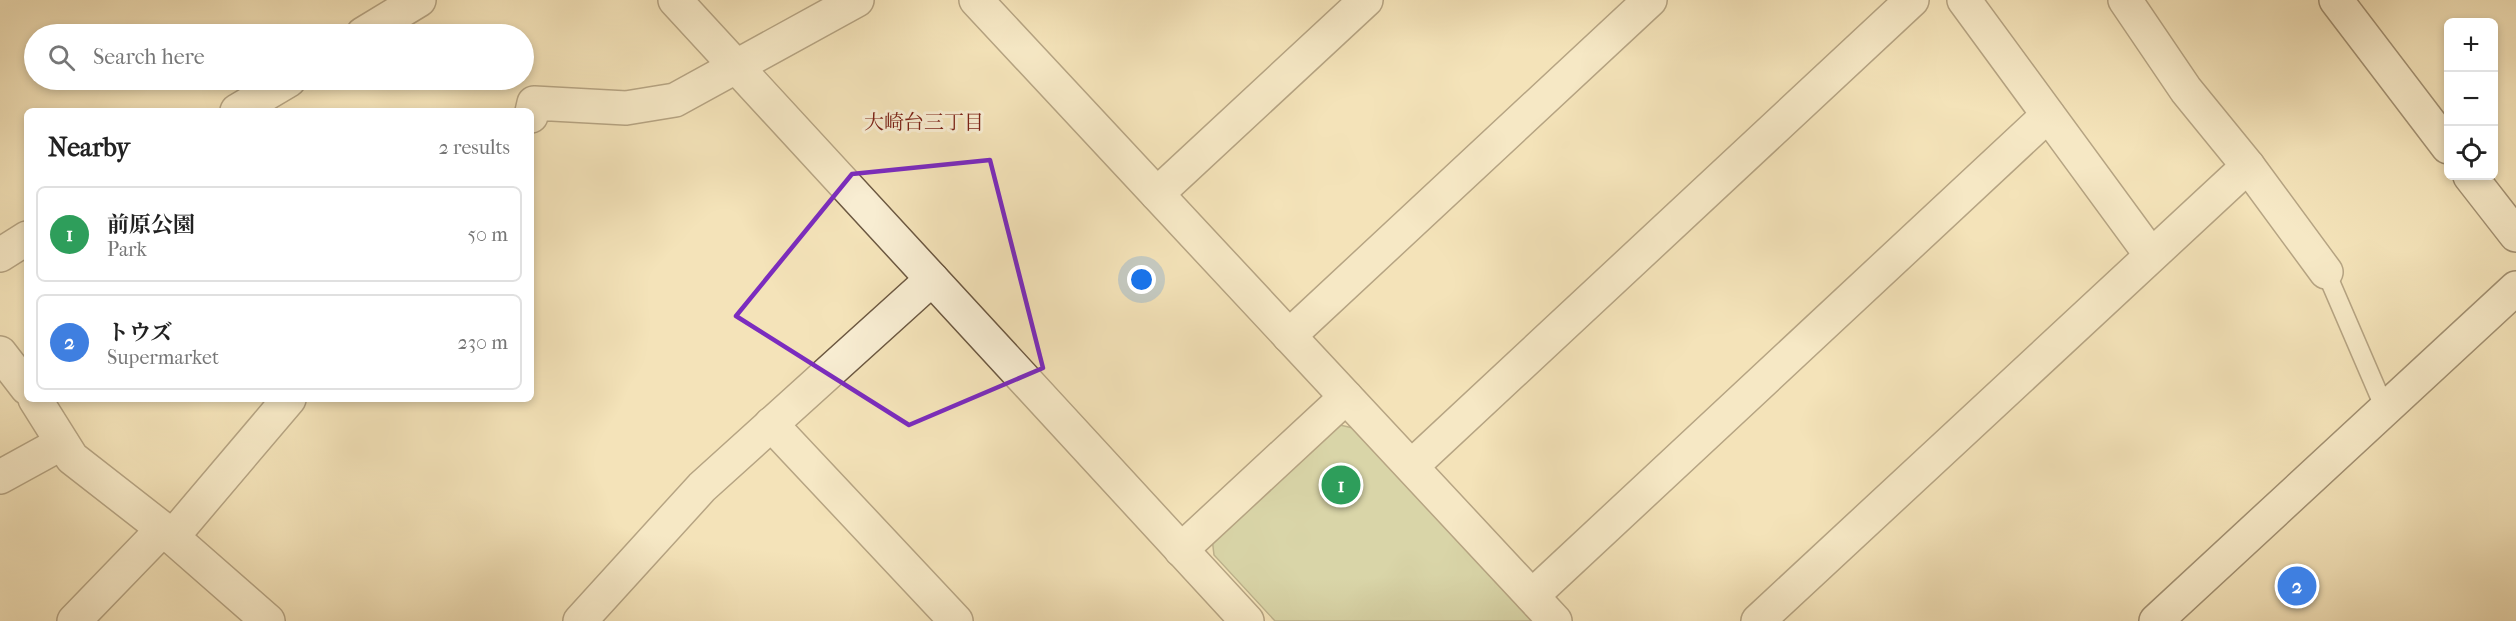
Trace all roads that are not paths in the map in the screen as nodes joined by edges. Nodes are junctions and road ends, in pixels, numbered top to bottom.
1 (419, 0) edge
2 (675, 0) edge
3 (857, 0) edge
4 (976, 0) edge
5 (1366, 0) edge
6 (1650, 0) edge
7 (1912, 0) edge
8 (1964, 0) edge
9 (2125, 0) edge
10 (2336, 0) edge
11 (379, 24) edge
12 (736, 66) junction
13 (272, 90) edge
14 (242, 108) edge
15 (533, 108) edge
16 (2048, 115) junction
17 (2444, 142) edge
18 (2248, 166) junction
19 (2473, 180) edge
20 (1157, 194) junction
21 (2516, 235) edge
22 (24, 240) edge
23 (0, 255) edge
24 (2151, 255) junction
25 (2326, 272) joint
26 (932, 279) junction
27 (2516, 288) edge
28 (1289, 336) junction
29 (0, 353) edge
30 (24, 384) edge
31 (1346, 397) junction
32 (37, 402) edge
33 (286, 402) edge
34 (2385, 409) junction
35 (771, 424) junction
36 (62, 443) junction
37 (1412, 466) junction
38 (0, 477) edge
39 (168, 533) junction
40 (1181, 550) junction
41 (1532, 596) junction
42 (74, 621) edge
43 (268, 621) edge
44 (580, 621) edge
45 (956, 621) edge
46 (1247, 621) edge
47 (1556, 621) edge
48 (1758, 621) edge
49 (2156, 621) edge

1 - 11 street
2 - 12 street
3 - 12 street
4 - 20 street
5 - 20 street
6 - 28 street
7 - 37 street
8 - 16 street
9 - 18 street
10 - 17 street
12 - 15 street
12 - 26 street
13 - 14 street
16 - 24 street
16 - 41 street
18 - 24 street
18 - 25 street
19 - 21 street
20 - 28 street
22 - 23 street
24 - 48 street
25 - 34 lane
26 - 35 street
26 - 40 street
27 - 34 street
28 - 31 street
29 - 30 street
31 - 37 street
31 - 40 street
32 - 36 street
33 - 39 street
34 - 49 street
35 - 44 street
35 - 45 street
36 - 38 street
36 - 39 street
37 - 41 street
39 - 42 street
39 - 43 street
40 - 46 street
41 - 47 street

